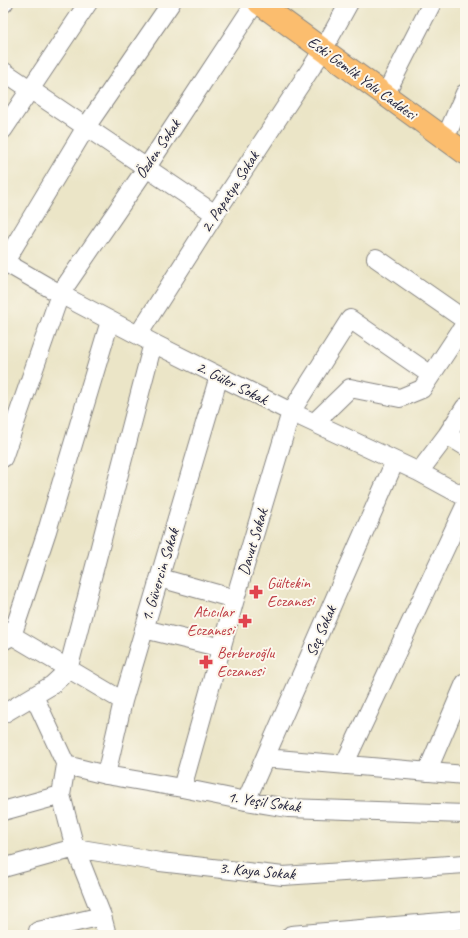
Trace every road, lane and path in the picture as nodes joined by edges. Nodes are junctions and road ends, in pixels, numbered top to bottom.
1 (88, 3) edge
2 (171, 3) edge
3 (255, 3) edge
4 (259, 3) edge
5 (349, 3) edge
6 (432, 3) edge
7 (323, 50) junction
8 (3, 72) edge
9 (29, 90) junction
10 (465, 93) edge
11 (385, 95) junction
12 (86, 127) junction
13 (3, 130) edge
14 (445, 139) junction
15 (465, 153) edge
16 (147, 167) junction
17 (215, 214) junction
18 (376, 258) dead end
19 (3, 263) edge
20 (60, 294) junction
21 (465, 320) edge
22 (110, 321) junction
23 (465, 324) edge
24 (145, 339) junction
25 (431, 375) junction
26 (219, 376) junction
27 (465, 407) edge
28 (292, 412) junction
29 (315, 422) junction
30 (447, 435) junction
31 (465, 446) edge
32 (3, 458) edge
33 (395, 461) junction
34 (419, 472) junction
35 (465, 497) edge
36 (465, 506) edge
37 (160, 578) junction
38 (235, 599) junction
39 (144, 629) junction
40 (6, 636) edge
41 (222, 648) junction
42 (68, 670) junction
43 (465, 683) edge
44 (34, 696) junction
45 (123, 701) junction
46 (3, 714) edge
47 (265, 758) junction
48 (66, 764) junction
49 (344, 765) junction
50 (426, 772) junction
51 (106, 775) junction
52 (465, 775) edge
53 (182, 788) junction
54 (61, 795) junction
55 (246, 801) junction
56 (3, 811) edge
57 (465, 814) edge
58 (75, 848) junction
59 (465, 864) edge
60 (3, 868) edge
61 (102, 916) junction
62 (465, 920) edge
63 (343, 933) edge
64 (33, 934) edge
65 (107, 935) edge
66 (291, 935) edge

1 - 9 street
2 - 12 street
3 - 16 street, Özden Sokak
4 - 7 main road, Eski Gemlik Yolu Caddesi
5 - 7 street, 2. Papatya Sokak
6 - 11 street
7 - 11 main road, Eski Gemlik Yolu Caddesi
7 - 17 street, 2. Papatya Sokak
8 - 9 street
9 - 12 street
9 - 13 street
10 - 14 street
11 - 14 main road, Eski Gemlik Yolu Caddesi
12 - 16 street
12 - 19 street
14 - 15 main road, Eski Gemlik Yolu Caddesi
16 - 17 street
16 - 20 street, Özden Sokak
17 - 24 street, 2. Papatya Sokak
18 - 21 street
19 - 20 street, 2. Güler Sokak
20 - 22 street, 2. Güler Sokak
20 - 32 street, Özden Sokak
22 - 24 street, 2. Güler Sokak
22 - 40 street
23 - 25 street
24 - 26 street, 2. Güler Sokak
24 - 42 street, 2. Papatya Sokak
25 - 28 street, Davut Sokak
25 - 29 street
26 - 28 street, 2. Güler Sokak
26 - 37 street, 1. Güvercin Sokak
27 - 30 street
28 - 29 street, 2. Güler Sokak
28 - 38 street, Davut Sokak
29 - 33 street, 2. Güler Sokak
30 - 31 street
30 - 34 street
33 - 34 street, 2. Güler Sokak
33 - 47 street, Seç Sokak
34 - 35 street, 2. Güler Sokak
36 - 49 street
37 - 38 street
37 - 39 street, 1. Güvercin Sokak
38 - 41 street, Davut Sokak
39 - 41 street
39 - 45 street, 1. Güvercin Sokak
40 - 42 street
41 - 53 street, Davut Sokak
42 - 44 street
42 - 45 street
43 - 50 street
44 - 46 street
44 - 48 street
45 - 51 street, 1. Güvercin Sokak
47 - 49 street
47 - 55 street, Seç Sokak
48 - 51 street, 1. Yeşil Sokak
48 - 54 street
49 - 50 street
50 - 52 street
51 - 53 street, 1. Yeşil Sokak
53 - 55 street, 1. Yeşil Sokak
54 - 56 street
54 - 58 street
55 - 57 street, 1. Yeşil Sokak
58 - 59 street, 3. Kaya Sokak
58 - 60 street
58 - 61 street
61 - 64 street
61 - 65 street
62 - 63 street
63 - 66 street

